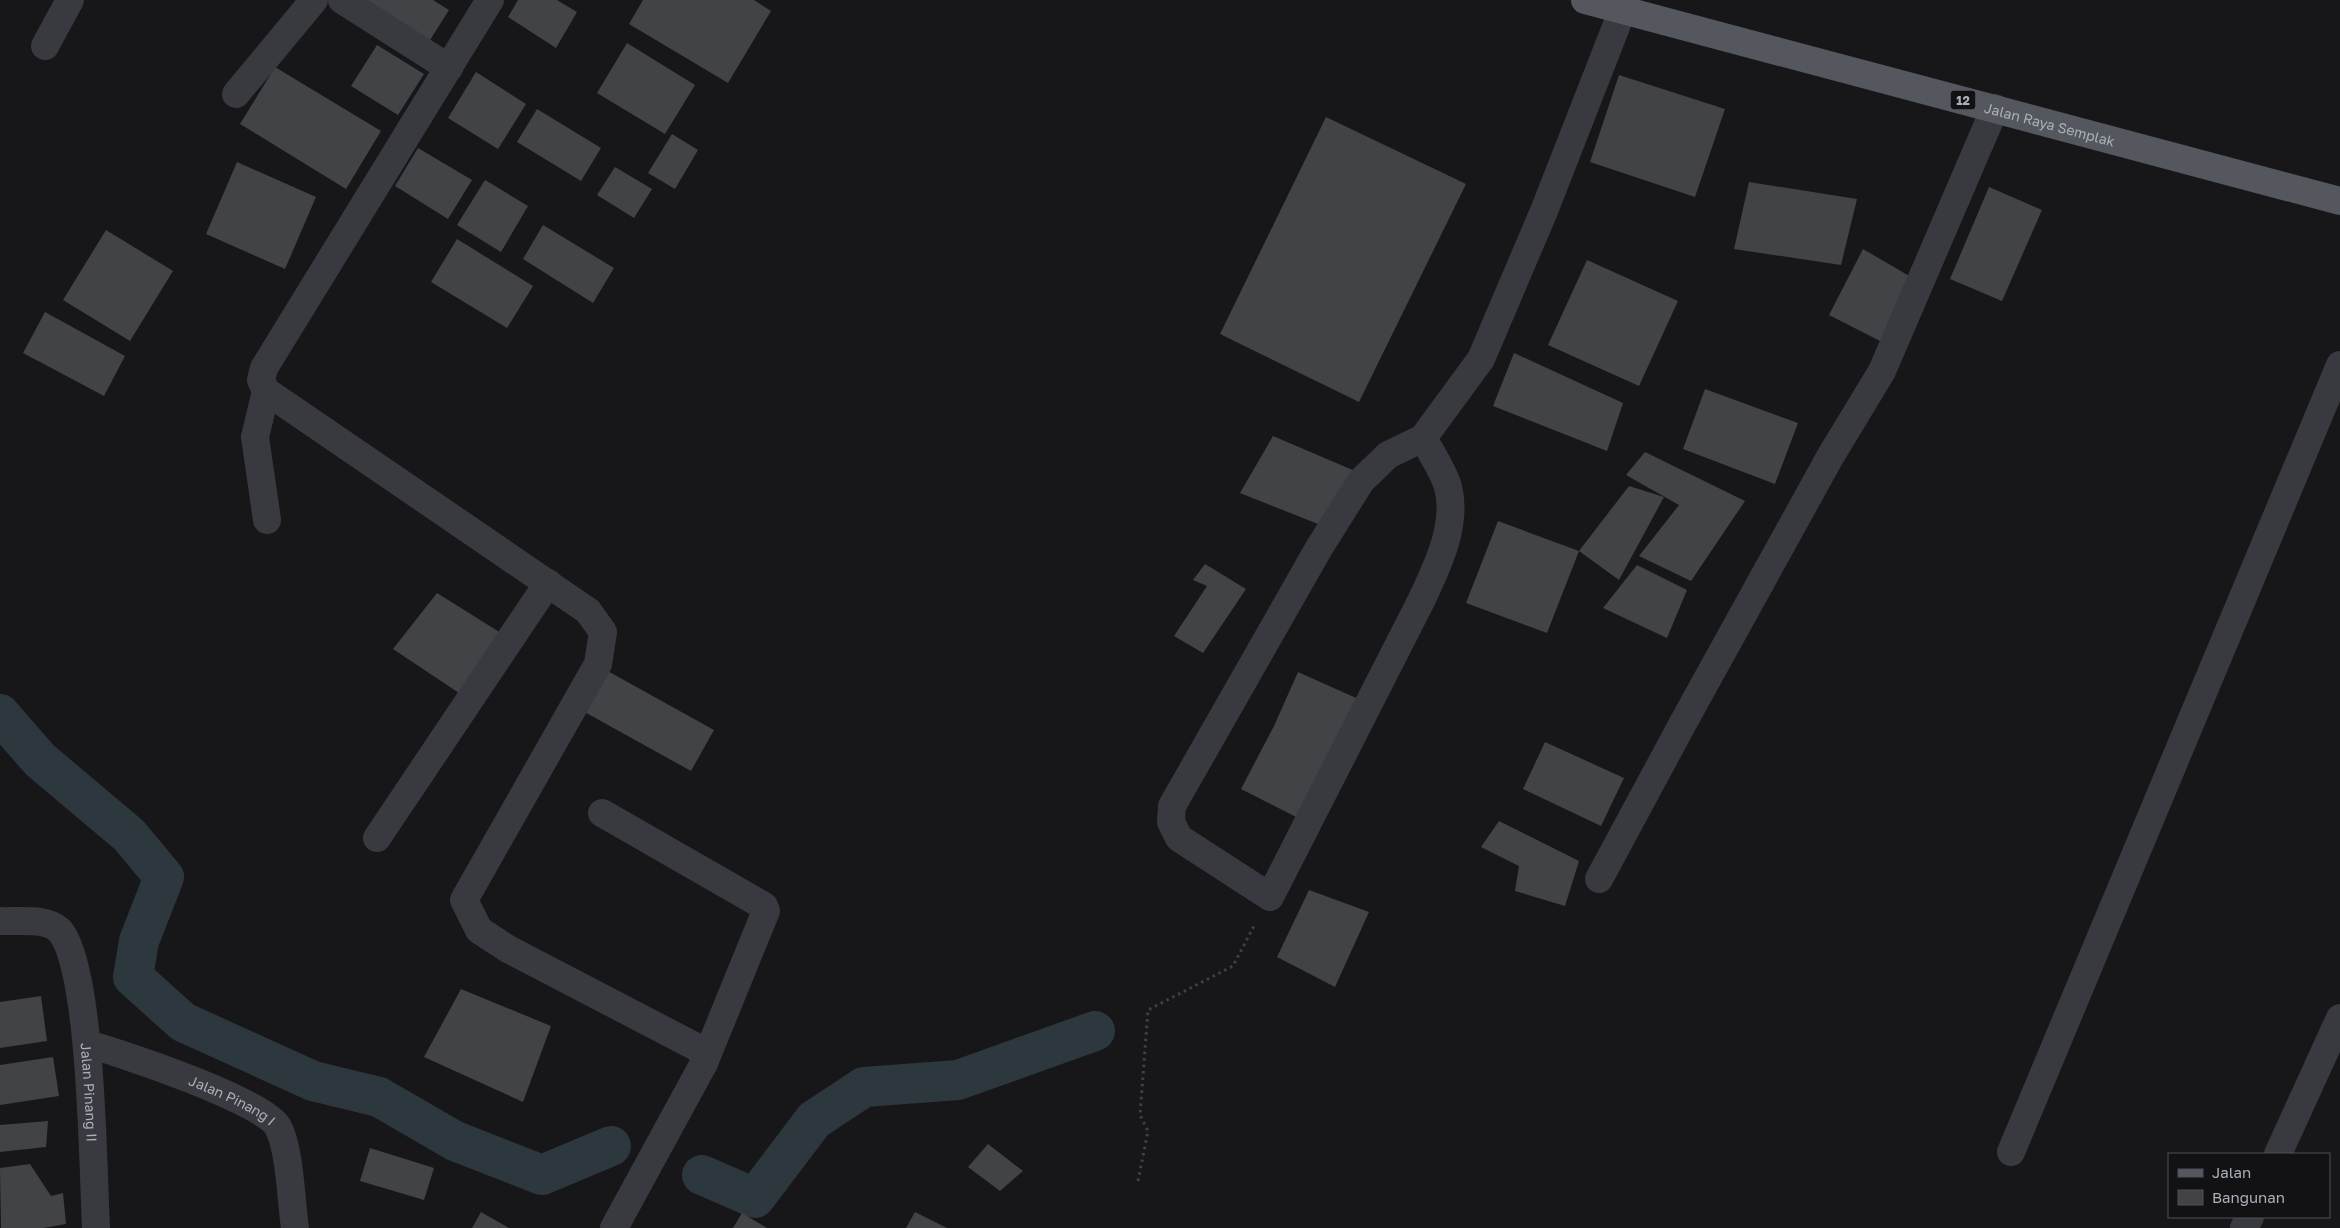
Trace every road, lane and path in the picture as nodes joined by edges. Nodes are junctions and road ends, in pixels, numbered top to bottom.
1 (70, 0) edge
2 (314, 0) edge
3 (342, 0) edge
4 (490, 0) edge
5 (1585, 0) edge
6 (1623, 9) junction
7 (45, 46) dead end
8 (449, 68) junction
9 (236, 94) dead end
10 (1995, 108) junction
11 (2340, 201) edge
12 (2340, 365) edge
13 (266, 391) junction
14 (1423, 438) junction
15 (268, 520) dead end
16 (548, 584) junction
17 (602, 813) dead end
18 (378, 838) dead end
19 (1599, 879) dead end
20 (1270, 897) junction
21 (0, 921) edge
22 (2340, 1018) edge
23 (87, 1044) junction
24 (704, 1062) junction
25 (2012, 1152) dead end
26 (2278, 1153) edge
27 (1138, 1181) dead end
28 (96, 1228) edge
29 (295, 1228) edge
30 (614, 1228) edge

1 - 7 street
2 - 9 street
3 - 8 street
4 - 8 street
5 - 6 main road, Jalan Raya Semplak / 12
6 - 10 main road, Jalan Raya Semplak / 12
6 - 14 street
8 - 13 street
10 - 11 main road, Jalan Raya Semplak / 12
10 - 19 street
12 - 25 street
13 - 15 street
13 - 16 street
14 - 20 street
14 - 20 street
16 - 18 street
16 - 24 street
17 - 24 street
20 - 27 path
21 - 23 street, Jalan Pinang II
22 - 26 street
23 - 28 street, Jalan Pinang II
23 - 29 street, Jalan Pinang I
24 - 30 street

